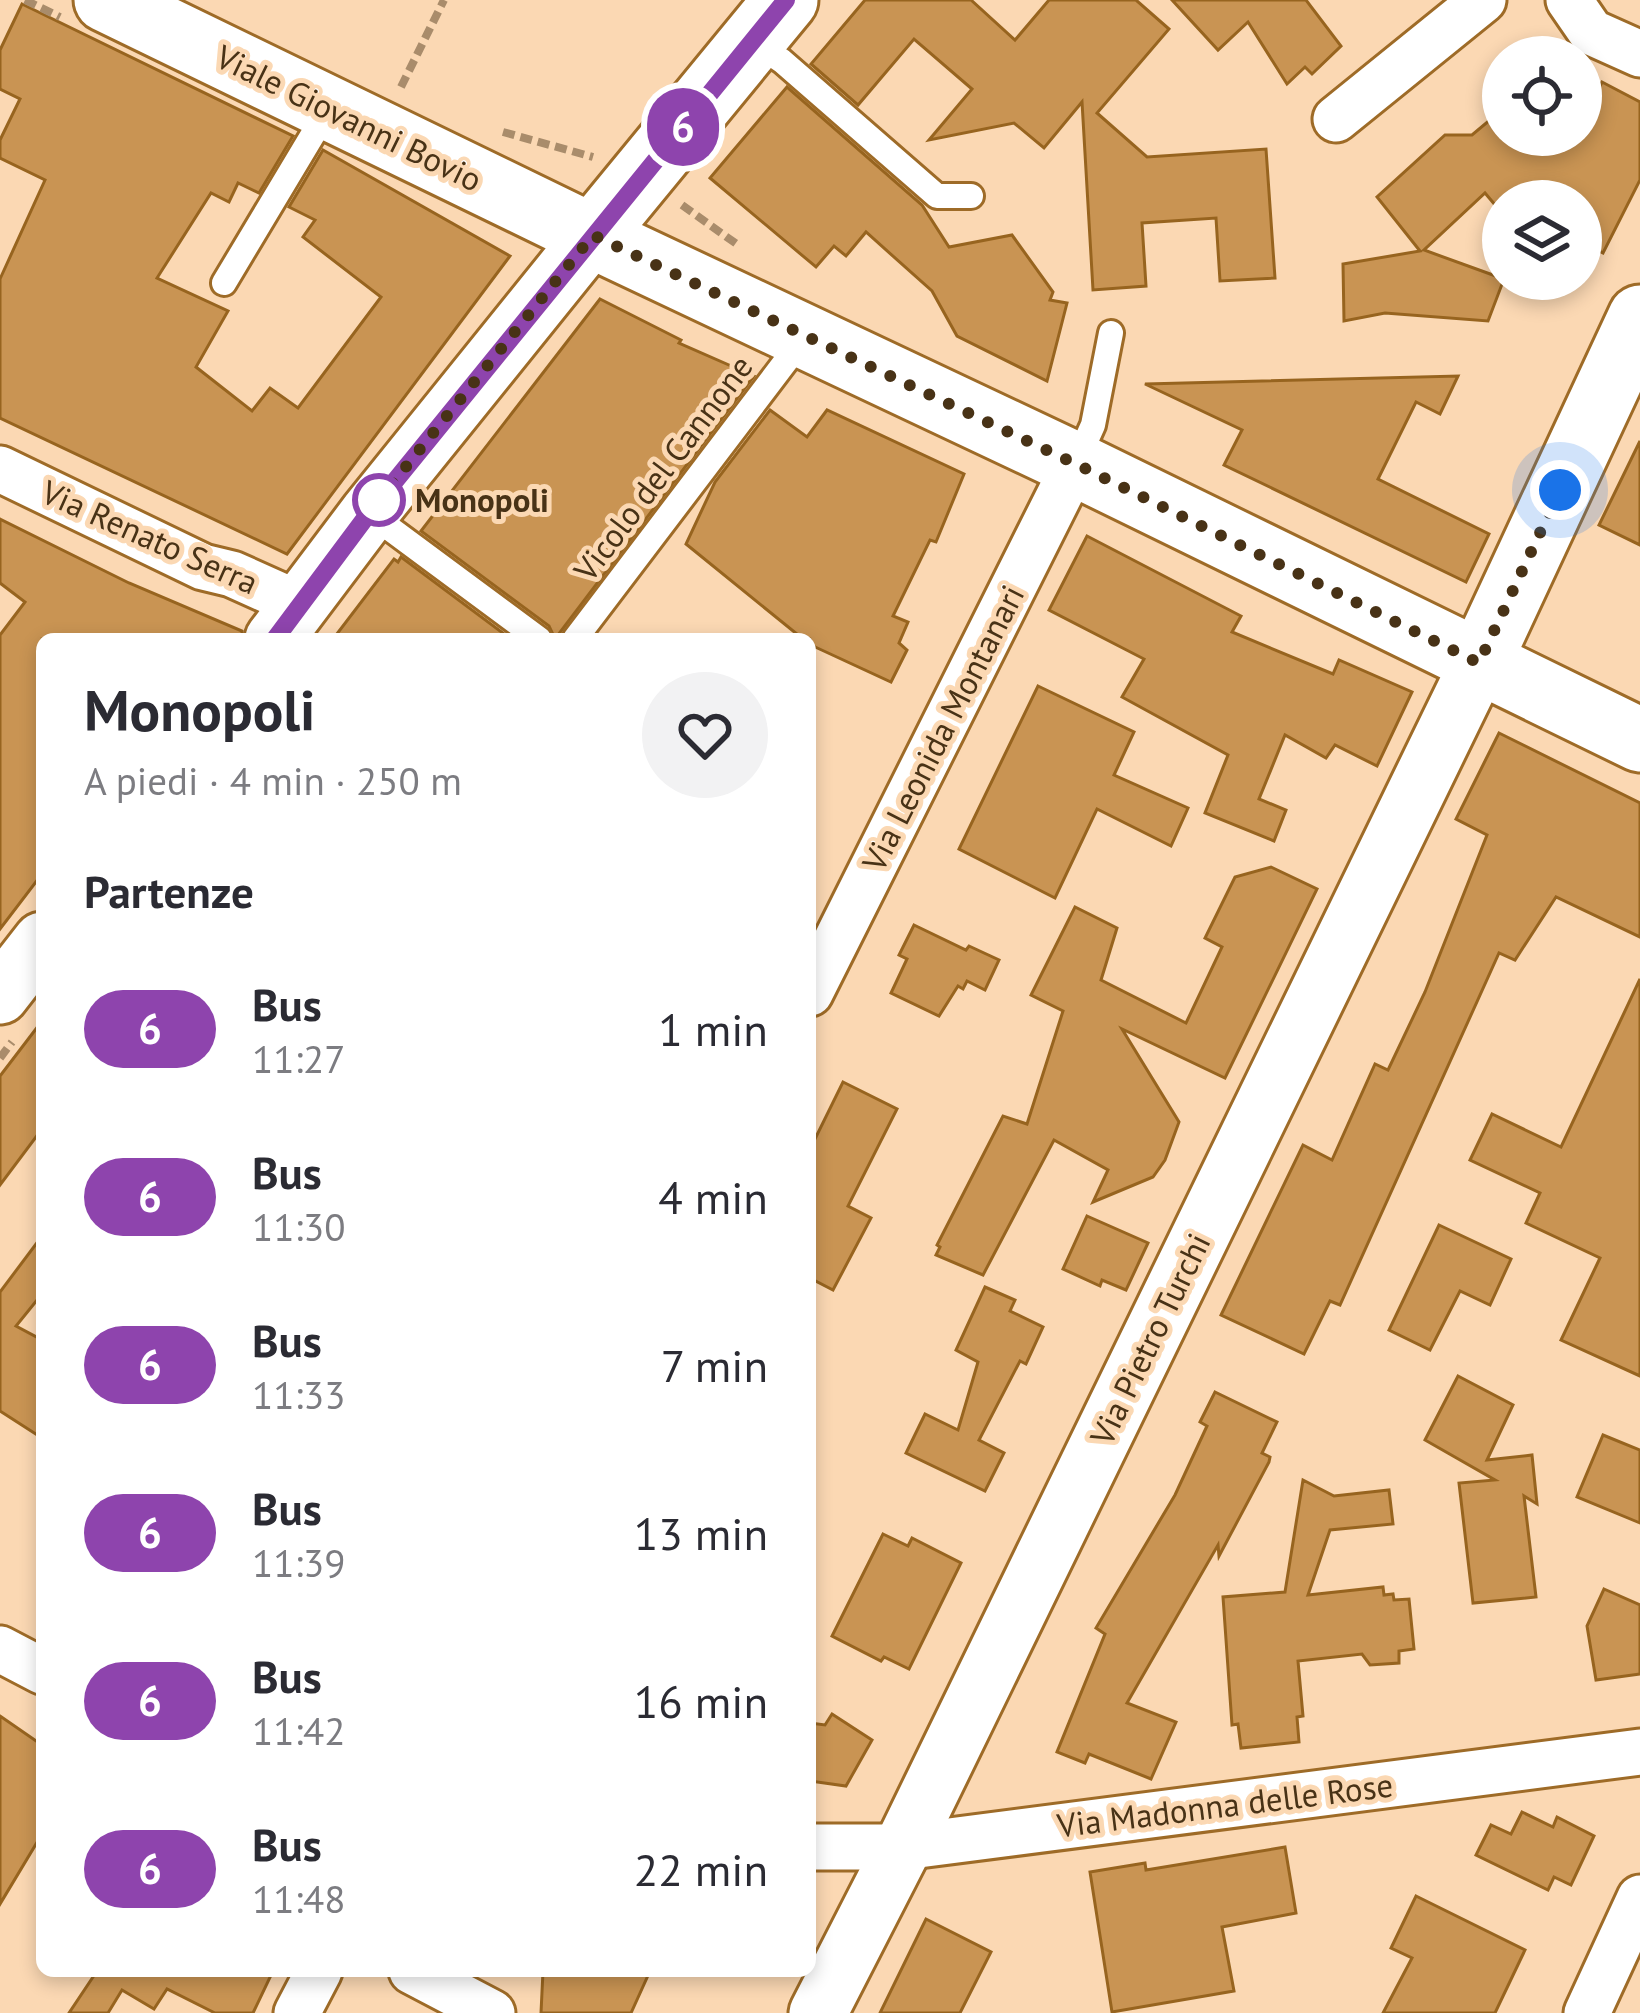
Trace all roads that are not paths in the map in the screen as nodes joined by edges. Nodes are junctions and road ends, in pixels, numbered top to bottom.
1 (106, 0) edge
2 (1483, 0) edge
3 (1569, 0) edge
4 (769, 20) edge
5 (1640, 54) edge
6 (328, 109) junction
7 (1336, 119) dead end
8 (971, 196) dead end
9 (593, 235) junction
10 (224, 283) dead end
11 (1640, 317) edge
12 (1111, 333) dead end
13 (805, 337) junction
14 (1076, 464) junction
15 (0, 469) edge
16 (369, 513) junction
17 (288, 622) edge
18 (531, 633) edge
19 (579, 633) edge
20 (1479, 663) junction
21 (1640, 740) edge
22 (36, 949) edge
23 (816, 981) edge
24 (0, 995) edge
25 (0, 1649) edge
26 (36, 1668) edge
27 (1640, 1751) edge
28 (816, 1847) edge
29 (903, 1847) junction
30 (1640, 1898) edge
31 (316, 1977) edge
32 (423, 1977) edge
33 (297, 2013) edge
34 (492, 2013) edge
35 (818, 2013) edge
36 (1587, 2013) edge

1 - 6 main road, Viale Giovanni Bovio
2 - 7 street
3 - 5 street
4 - 8 lane
4 - 9 main road
6 - 9 main road, Viale Giovanni Bovio
6 - 10 lane
9 - 13 main road, Viale Giovanni Bovio
9 - 16 street
11 - 20 main road
12 - 14 lane
13 - 14 main road, Viale Giovanni Bovio
13 - 19 lane, Vicolo del Cannone
14 - 20 main road, Viale Giovanni Bovio
14 - 23 street, Via Leonida Montanari
15 - 17 street, Via Renato Serra
16 - 17 street
16 - 18 lane
20 - 21 main road, Viale Giovanni Bovio
20 - 29 street, Via Pietro Turchi
22 - 24 street
25 - 26 street
27 - 29 street, Via Madonna delle Rose
28 - 29 street, Via Madonna delle Rose
29 - 35 street, Via Pietro Turchi
30 - 36 street
31 - 33 street
32 - 34 street

